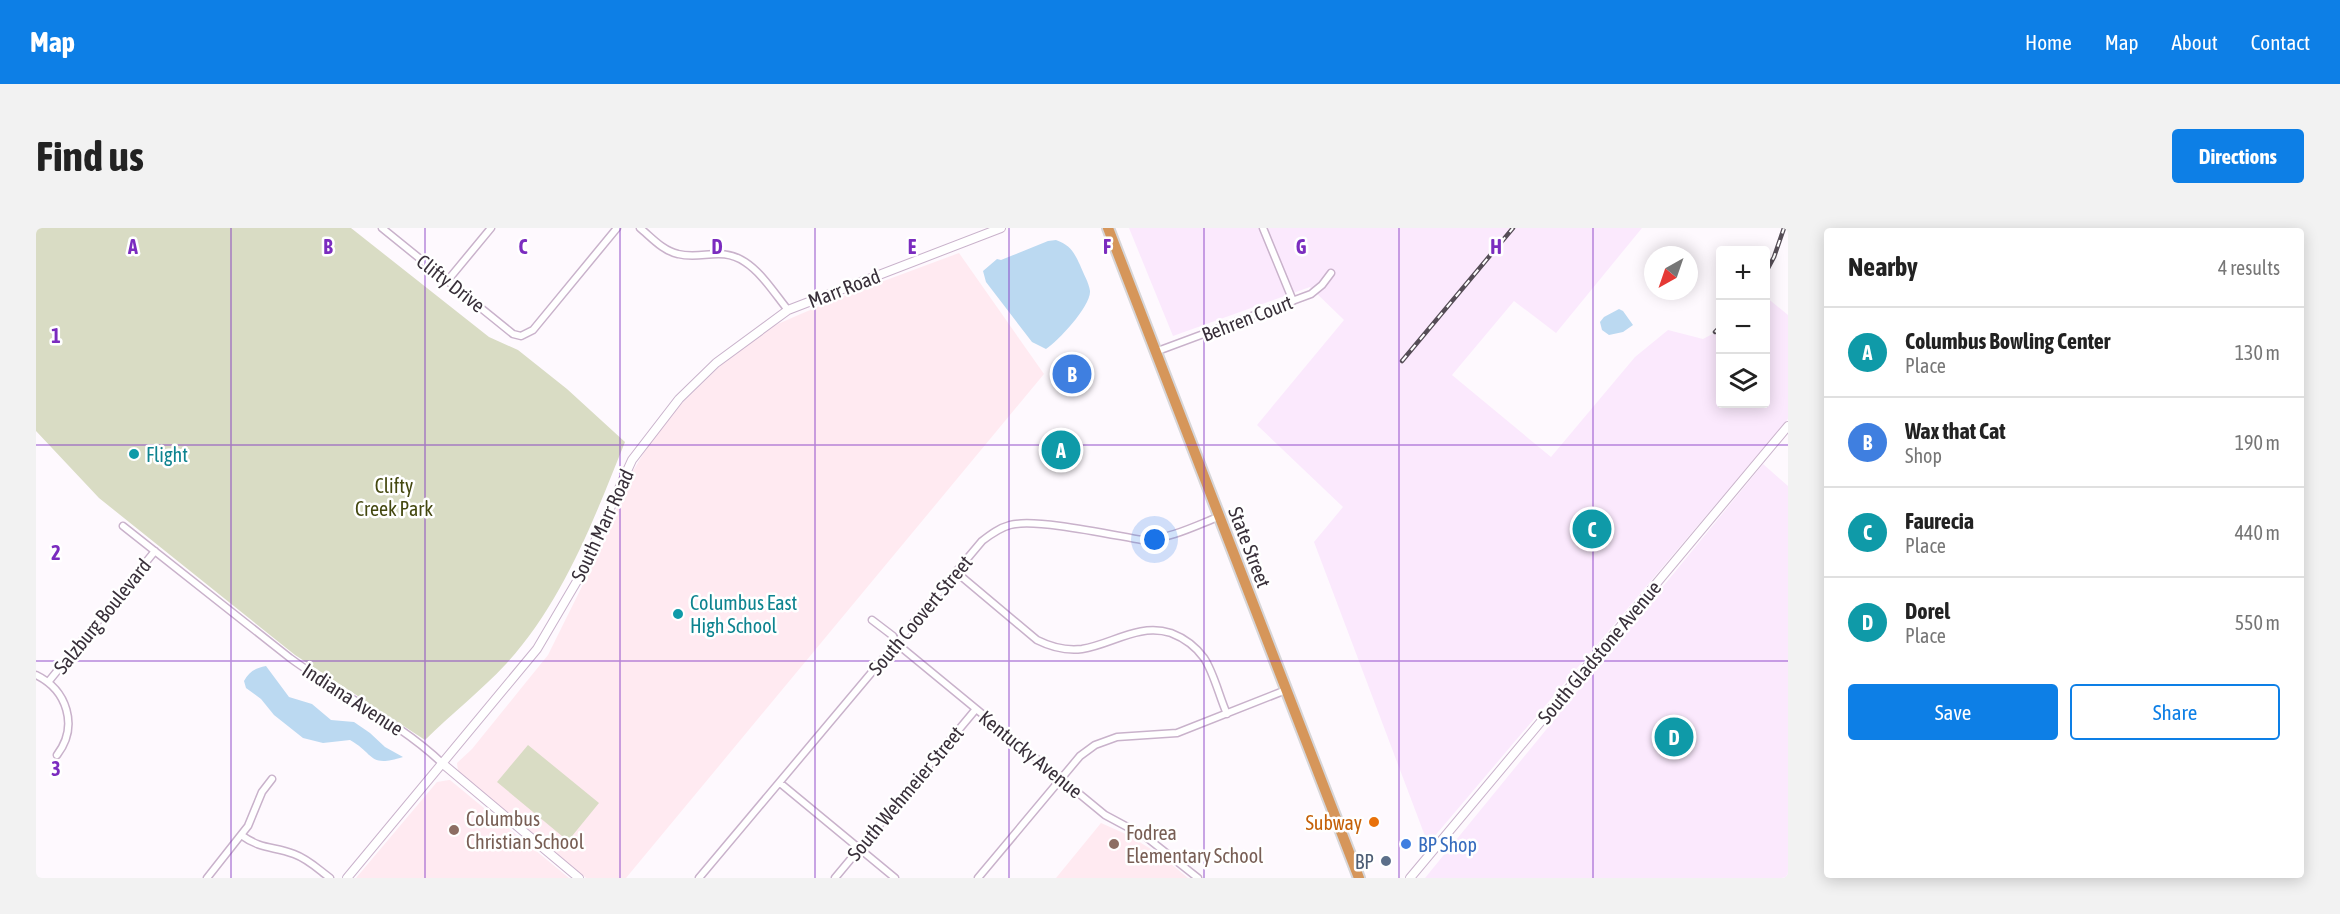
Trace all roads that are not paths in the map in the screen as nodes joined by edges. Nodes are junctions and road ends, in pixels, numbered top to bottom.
1 (382, 228) edge
2 (491, 228) edge
3 (617, 228) edge
4 (640, 228) edge
5 (1001, 228) edge
6 (1107, 228) edge
7 (1263, 228) edge
8 (1331, 273) dead end
9 (448, 280) junction
10 (1293, 301) junction
11 (788, 310) junction
12 (1155, 353) junction
13 (1788, 426) edge
14 (1218, 517) junction
15 (123, 526) dead end
16 (155, 551) junction
17 (956, 572) junction
18 (872, 620) dead end
19 (896, 643) junction
20 (36, 675) edge
21 (49, 681) junction
22 (1286, 690) junction
23 (976, 709) junction
24 (1227, 714) junction
25 (57, 755) dead end
26 (443, 764) junction
27 (272, 779) dead end
28 (1062, 779) junction
29 (780, 783) junction
30 (241, 835) junction
31 (859, 848) junction
32 (207, 878) edge
33 (330, 878) edge
34 (347, 878) edge
35 (579, 878) edge
36 (699, 878) edge
37 (835, 878) edge
38 (895, 878) edge
39 (978, 878) edge
40 (1198, 878) edge
41 (1359, 878) edge
42 (1410, 878) edge

1 - 9 street, Clifty Drive
2 - 9 street
3 - 9 street, Clifty Drive
4 - 11 street
5 - 11 street, Marr Road
6 - 12 highway, State Street
7 - 10 street
8 - 10 street, Behren Court
10 - 12 street, Behren Court
11 - 26 street, South Marr Road
12 - 14 highway, State Street
13 - 42 street, South Gladstone Avenue
14 - 17 street, South Coovert Street
14 - 22 highway, State Street
15 - 16 street, Indiana Avenue
16 - 21 street, Salzburg Boulevard
16 - 26 street, Indiana Avenue
17 - 19 street, South Coovert Street
17 - 24 street
18 - 19 street, Kentucky Avenue
19 - 23 street, Kentucky Avenue
19 - 29 street, South Coovert Street
20 - 21 street
21 - 25 street
22 - 24 street
22 - 41 highway, State Street
23 - 28 street, Kentucky Avenue
23 - 31 street, South Wehmeier Street
24 - 28 street
26 - 34 street, South Marr Road
26 - 35 street, Indiana Avenue
27 - 30 street
28 - 39 street
28 - 40 street, Kentucky Avenue
29 - 31 street
29 - 36 street, South Coovert Street
30 - 32 street
30 - 33 street
31 - 37 street, South Wehmeier Street
31 - 38 street

